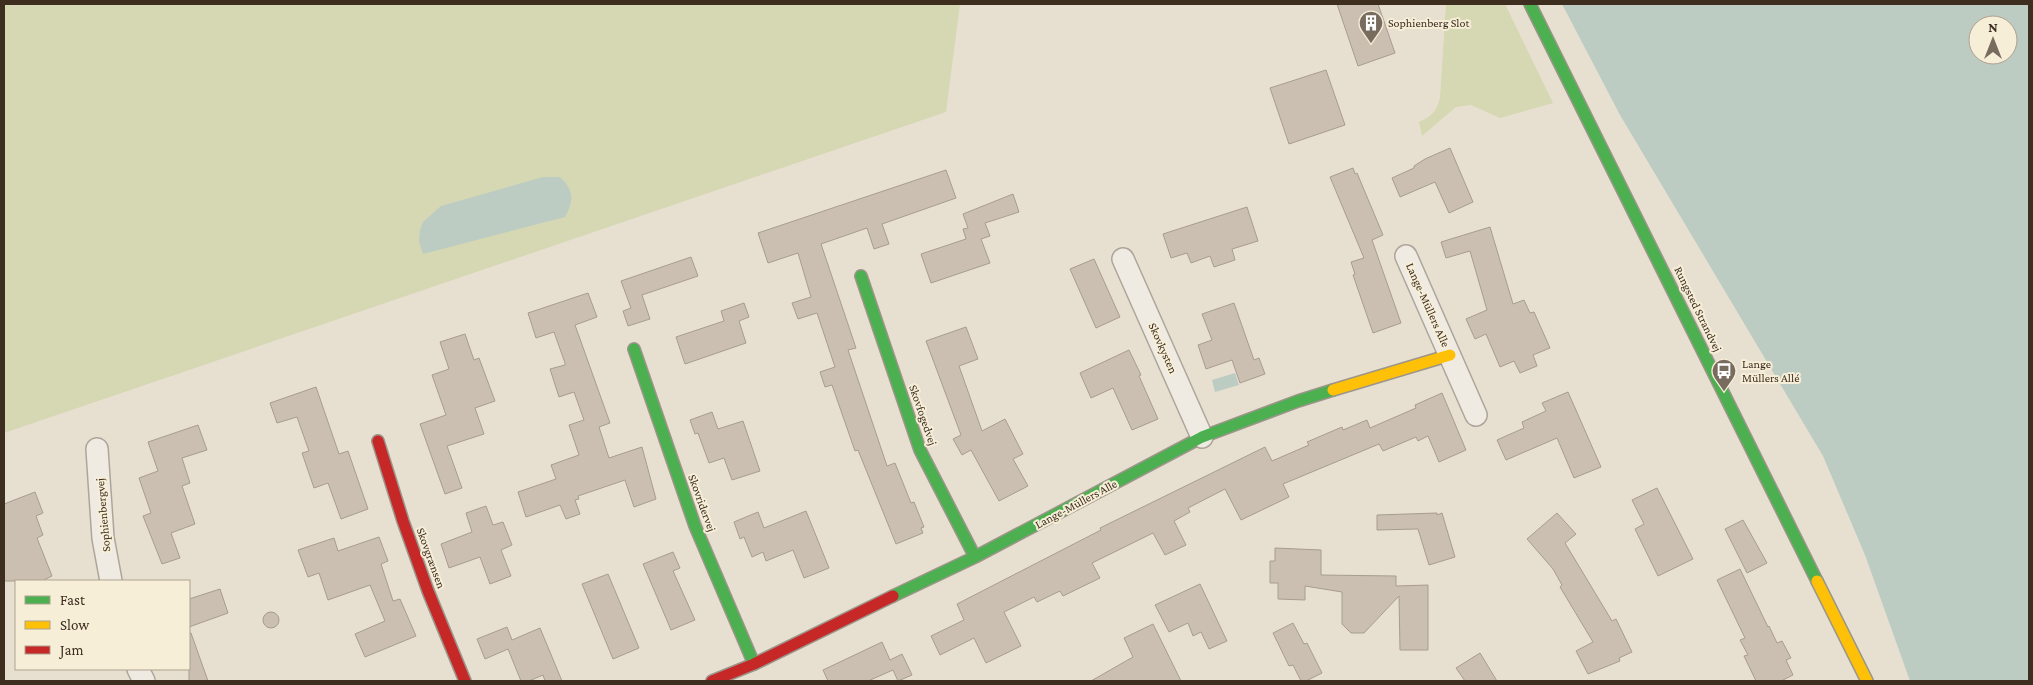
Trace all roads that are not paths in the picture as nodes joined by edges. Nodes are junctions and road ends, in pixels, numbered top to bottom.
1 (1530, 4) edge
2 (1406, 256) dead end
3 (1123, 259) dead end
4 (860, 276) dead end
5 (634, 349) dead end
6 (1450, 355) junction
7 (1476, 415) dead end
8 (1202, 437) junction
9 (378, 441) dead end
10 (98, 449) dead end
11 (975, 557) junction
12 (111, 580) edge
13 (754, 664) junction
14 (465, 681) edge
15 (712, 681) edge
16 (1866, 681) edge

1 - 16 street, Rungsted Strandvej
2 - 6 street, Lange-Müllers Alle
3 - 8 street, Skovkysten
4 - 11 street, Skovfogedvej
5 - 13 street, Skovridervej
6 - 7 street, Lange-Müllers Alle
6 - 8 street, Lange-Müllers Alle
8 - 11 street, Lange-Müllers Alle
9 - 14 street, Skovgrænsen
10 - 12 street, Sophienbergvej
11 - 13 street, Lange-Müllers Alle
13 - 15 street, Lange-Müllers Alle

